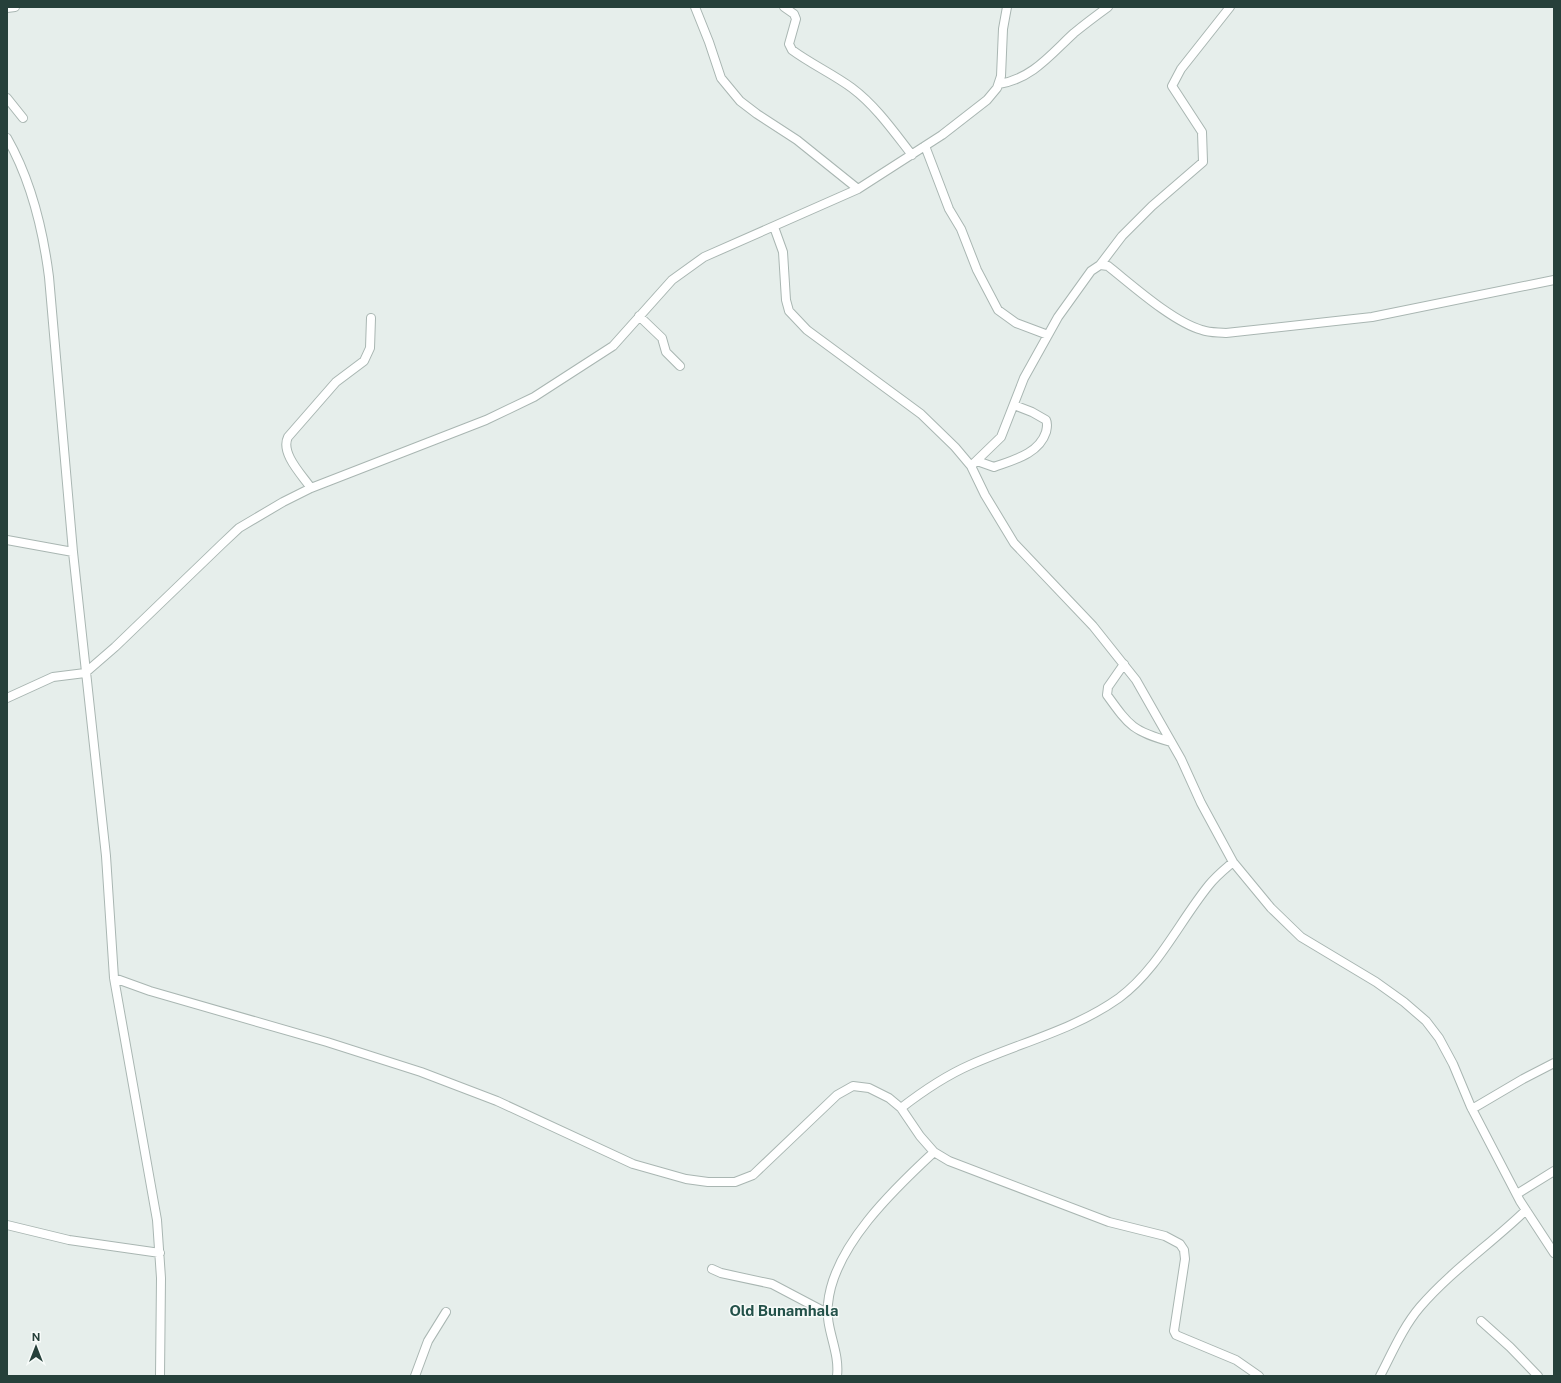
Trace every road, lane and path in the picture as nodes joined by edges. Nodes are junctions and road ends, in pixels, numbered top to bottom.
1 (15, 7) edge
2 (784, 7) edge
3 (1007, 7) edge
4 (1108, 7) edge
5 (1230, 7) edge
6 (7, 8) edge
7 (697, 8) edge
8 (999, 84) junction
9 (7, 98) edge
10 (23, 118) dead end
11 (7, 138) edge
12 (926, 146) junction
13 (912, 155) junction
14 (858, 190) junction
15 (774, 227) junction
16 (1100, 265) junction
17 (1554, 280) edge
18 (639, 316) junction
19 (371, 318) dead end
20 (1048, 335) junction
21 (680, 366) dead end
22 (1014, 405) junction
23 (974, 464) junction
24 (311, 488) junction
25 (7, 540) edge
26 (73, 552) junction
27 (1124, 664) junction
28 (85, 673) junction
29 (7, 698) edge
30 (1171, 742) junction
31 (1233, 862) junction
32 (114, 978) junction
33 (1554, 1063) edge
34 (901, 1108) junction
35 (1472, 1109) junction
36 (934, 1152) junction
37 (1554, 1172) edge
38 (1517, 1194) junction
39 (1526, 1210) junction
40 (7, 1225) edge
41 (160, 1253) junction
42 (1554, 1253) edge
43 (712, 1269) dead end
44 (446, 1312) dead end
45 (827, 1313) junction
46 (1481, 1321) dead end
47 (160, 1376) edge
48 (416, 1376) edge
49 (837, 1376) edge
50 (1259, 1376) edge
51 (1380, 1376) edge
52 (1538, 1376) edge

1 - 6 street
2 - 13 street
3 - 8 street
4 - 8 street
5 - 16 street
7 - 14 street
8 - 12 street
9 - 10 street
11 - 26 street
12 - 13 street
12 - 20 street
13 - 14 street
14 - 15 street
15 - 18 street
15 - 23 street
16 - 17 street
16 - 20 street
18 - 21 street
18 - 24 street
19 - 24 street
20 - 22 street
22 - 23 street
22 - 23 street
23 - 27 street
24 - 28 street
25 - 26 street
26 - 28 street
27 - 30 street
27 - 30 street
28 - 29 street
28 - 32 street
30 - 31 street
31 - 34 street
31 - 35 street
32 - 34 street
32 - 41 street
33 - 35 street
34 - 36 street
35 - 38 street
36 - 45 street
36 - 50 street
37 - 38 street
38 - 39 street
39 - 42 street
39 - 51 street
40 - 41 street
41 - 47 street
43 - 45 street
44 - 48 street
45 - 49 street
46 - 52 street

